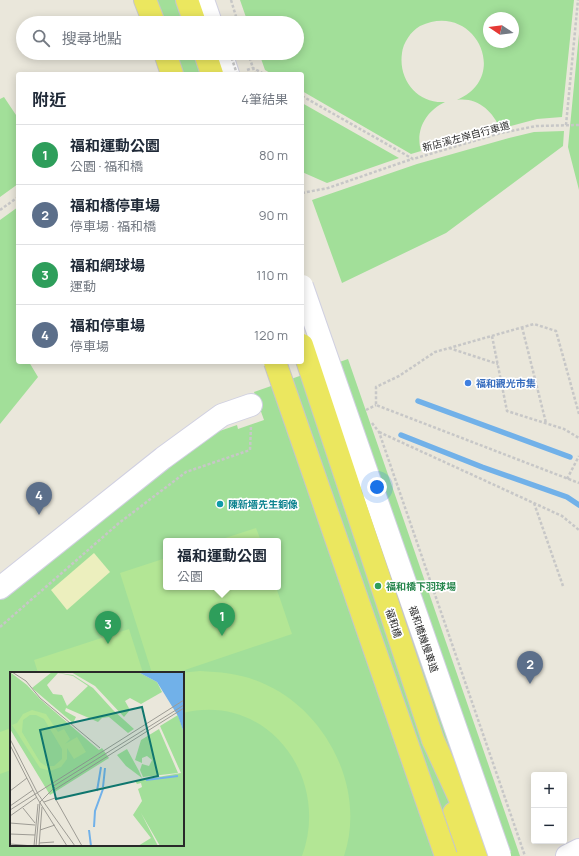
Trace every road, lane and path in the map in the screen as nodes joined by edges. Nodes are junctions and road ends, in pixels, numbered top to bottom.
1 (145, 0) edge
2 (187, 0) edge
3 (203, 0) edge
4 (231, 0) edge
5 (578, 0) edge
6 (151, 16) edge
7 (193, 16) edge
8 (209, 16) edge
9 (236, 16) edge
10 (167, 60) edge
11 (207, 60) edge
12 (223, 60) edge
13 (232, 60) edge
14 (250, 60) edge
15 (171, 72) edge
16 (211, 72) edge
17 (227, 72) edge
18 (236, 72) edge
19 (254, 72) edge
20 (304, 97) edge
21 (566, 125) junction
22 (579, 125) edge
23 (412, 159) junction
24 (304, 193) edge
25 (16, 198) edge
26 (0, 210) edge
27 (304, 292) edge
28 (522, 328) junction
29 (492, 336) junction
30 (448, 348) junction
31 (304, 351) edge
32 (276, 364) edge
33 (498, 364) junction
34 (251, 405) joint
35 (376, 405) junction
36 (364, 411) dead end
37 (579, 414) edge
38 (546, 424) junction
39 (579, 438) edge
40 (579, 456) edge
41 (567, 479) junction
42 (579, 483) edge
43 (534, 503) junction
44 (579, 530) edge
45 (563, 586) dead end
46 (0, 588) edge
47 (0, 627) edge
48 (433, 740) junction
49 (579, 850) edge
50 (446, 856) edge
51 (467, 856) edge
52 (486, 856) edge
53 (500, 856) edge
54 (525, 856) edge
55 (567, 856) edge

1 - 6 main road
2 - 7 main road
3 - 8 street
4 - 9 path
5 - 21 path
10 - 15 main road
11 - 16 main road
12 - 17 street
13 - 18 path, bridge
14 - 19 path
20 - 23 path, 新店溪左岸自行車道
21 - 22 path, 新店溪左岸自行車道
21 - 23 path, 新店溪左岸自行車道
23 - 24 path
25 - 26 path
27 - 53 street, 福和橋機慢車道, bridge
28 - 29 path
28 - 37 path
28 - 38 path
29 - 30 path
29 - 33 path
30 - 33 path
30 - 35 path
31 - 48 main road, 福和橋, bridge
32 - 50 main road, bridge
33 - 38 path
34 - 46 street
34 - 47 path
35 - 36 path
35 - 41 path
38 - 39 path
40 - 41 path
41 - 42 path
43 - 44 path
43 - 45 path
43 - 54 path
48 - 51 main road, 福和橋
48 - 52 main road
49 - 55 street

